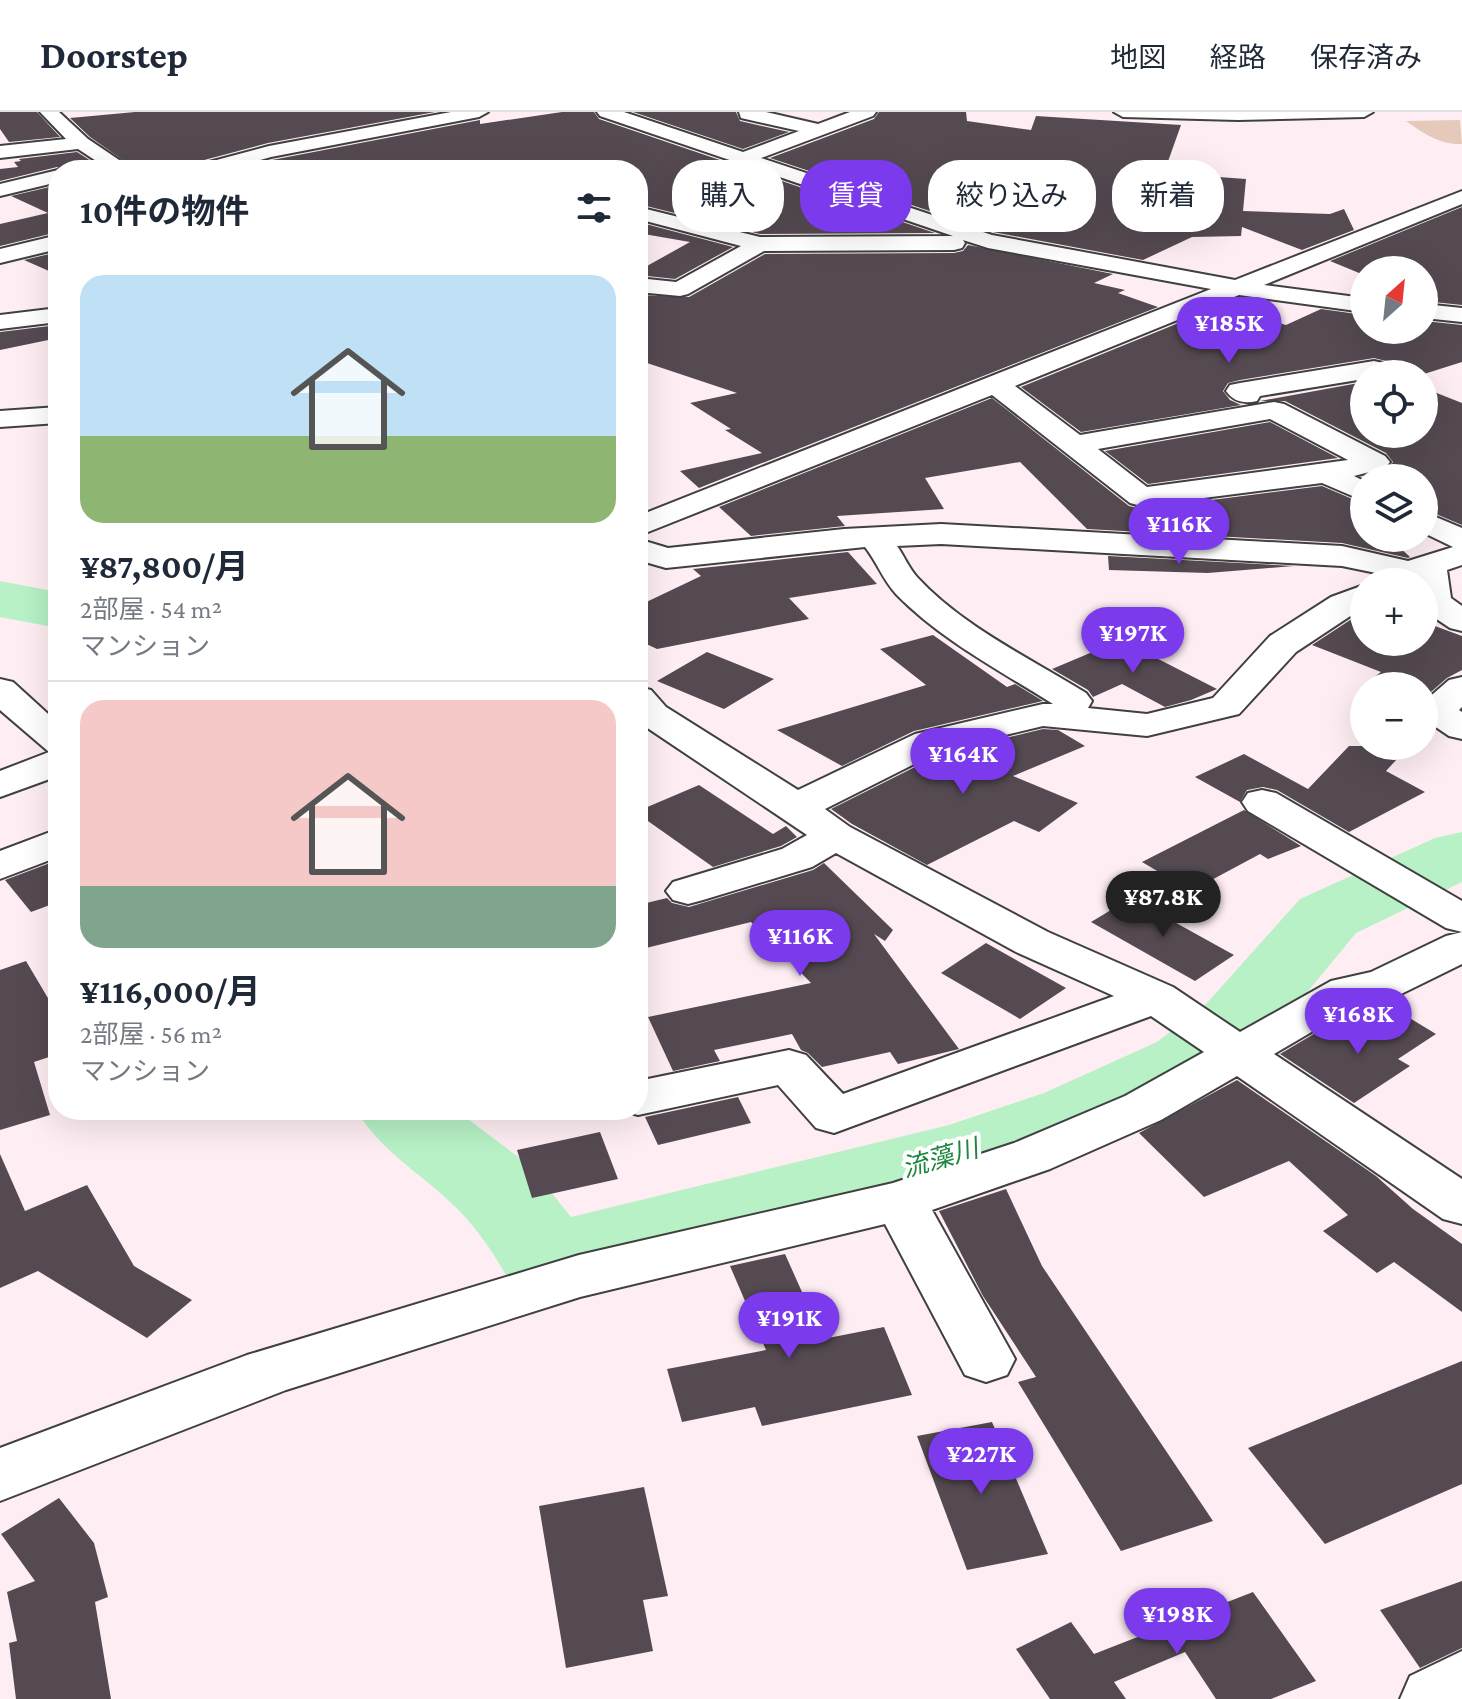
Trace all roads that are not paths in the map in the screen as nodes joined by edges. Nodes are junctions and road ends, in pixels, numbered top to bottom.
1 (49, 112) edge
2 (479, 112) edge
3 (606, 112) edge
4 (757, 112) edge
5 (867, 112) edge
6 (1123, 112) edge
7 (1364, 112) edge
8 (819, 130) junction
9 (75, 138) junction
10 (0, 140) edge
11 (0, 152) edge
12 (741, 159) junction
13 (108, 160) edge
14 (239, 160) edge
15 (48, 178) edge
16 (0, 190) edge
17 (1462, 197) edge
18 (648, 216) edge
19 (988, 241) junction
20 (48, 244) edge
21 (760, 244) junction
22 (0, 256) edge
23 (648, 286) edge
24 (1245, 286) junction
25 (1350, 303) edge
26 (1438, 312) edge
27 (1462, 315) edge
28 (48, 319) edge
29 (0, 322) edge
30 (1350, 373) edge
31 (997, 385) junction
32 (1274, 410) junction
33 (48, 416) edge
34 (0, 419) edge
35 (1074, 445) junction
36 (1326, 474) junction
37 (1350, 485) edge
38 (648, 523) edge
39 (1438, 528) edge
40 (874, 538) junction
41 (1462, 540) edge
42 (648, 552) edge
43 (1417, 568) edge
44 (1350, 601) edge
45 (1438, 605) edge
46 (1462, 621) edge
47 (1462, 688) edge
48 (0, 690) edge
49 (648, 713) edge
50 (1066, 715) junction
51 (1462, 728) edge
52 (48, 734) edge
53 (48, 766) edge
54 (0, 785) edge
55 (1262, 802) dead end
56 (796, 807) junction
57 (835, 836) junction
58 (48, 846) edge
59 (0, 866) edge
60 (688, 891) dead end
61 (1462, 919) edge
62 (1462, 946) edge
63 (1156, 997) junction
64 (1226, 1043) junction
65 (648, 1096) edge
66 (900, 1201) junction
67 (1462, 1205) edge
68 (986, 1359) dead end
69 (0, 1475) edge
70 (1462, 1683) edge
71 (1435, 1699) edge

1 - 9 street
2 - 14 street
3 - 12 street
4 - 8 street
5 - 8 street
6 - 7 street
8 - 12 street
9 - 10 street
9 - 11 street
9 - 13 street
12 - 19 street
15 - 16 street
17 - 24 street
18 - 21 street
19 - 21 street
19 - 24 street
20 - 22 street
21 - 23 street
24 - 25 street
24 - 31 street
26 - 27 street
28 - 29 street
30 - 32 street
31 - 35 street
31 - 38 street
32 - 35 street
32 - 36 street
33 - 34 street
35 - 36 street
36 - 37 street
39 - 41 street
40 - 42 street
40 - 43 street
40 - 50 street
44 - 50 street
45 - 46 street
47 - 51 street
48 - 52 street
49 - 56 street
50 - 56 street
53 - 54 street
55 - 61 street
56 - 57 street
57 - 60 street
57 - 63 street
58 - 59 street
62 - 64 street
63 - 64 street
63 - 65 street
64 - 66 street
64 - 67 street
66 - 68 street
66 - 69 street
70 - 71 street

